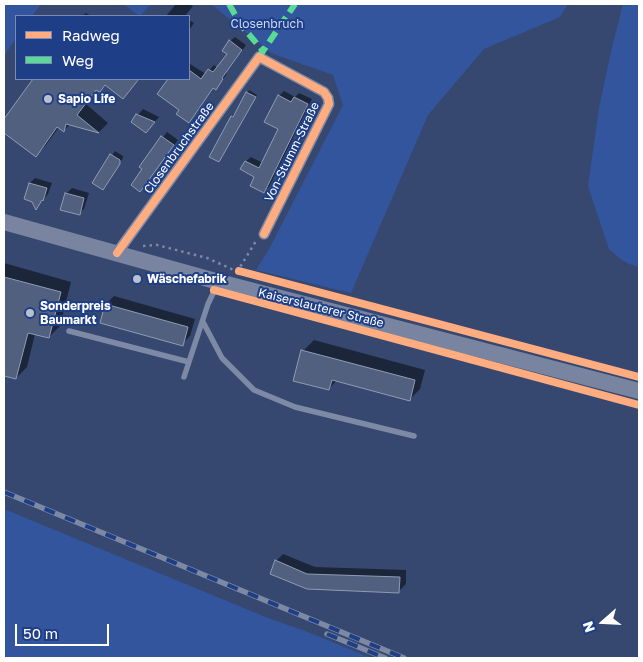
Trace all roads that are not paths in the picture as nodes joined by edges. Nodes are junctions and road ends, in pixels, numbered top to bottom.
1 (259, 57) joint
2 (4, 222) edge
3 (264, 234) road end
4 (120, 248) junction
5 (219, 282) junction
6 (203, 322) junction
7 (69, 331) dead end
8 (189, 362) junction
9 (184, 377) dead end
10 (639, 391) edge
11 (414, 436) dead end

1 - 3 street, Von-Stumm-Straße
1 - 4 street, Closenbruchstraße
2 - 4 main road, Kaiserslauterer Straße
4 - 5 main road, Kaiserslauterer Straße
5 - 6 lane
5 - 10 main road, Kaiserslauterer Straße
6 - 8 lane
6 - 11 lane
7 - 8 lane
8 - 9 lane

